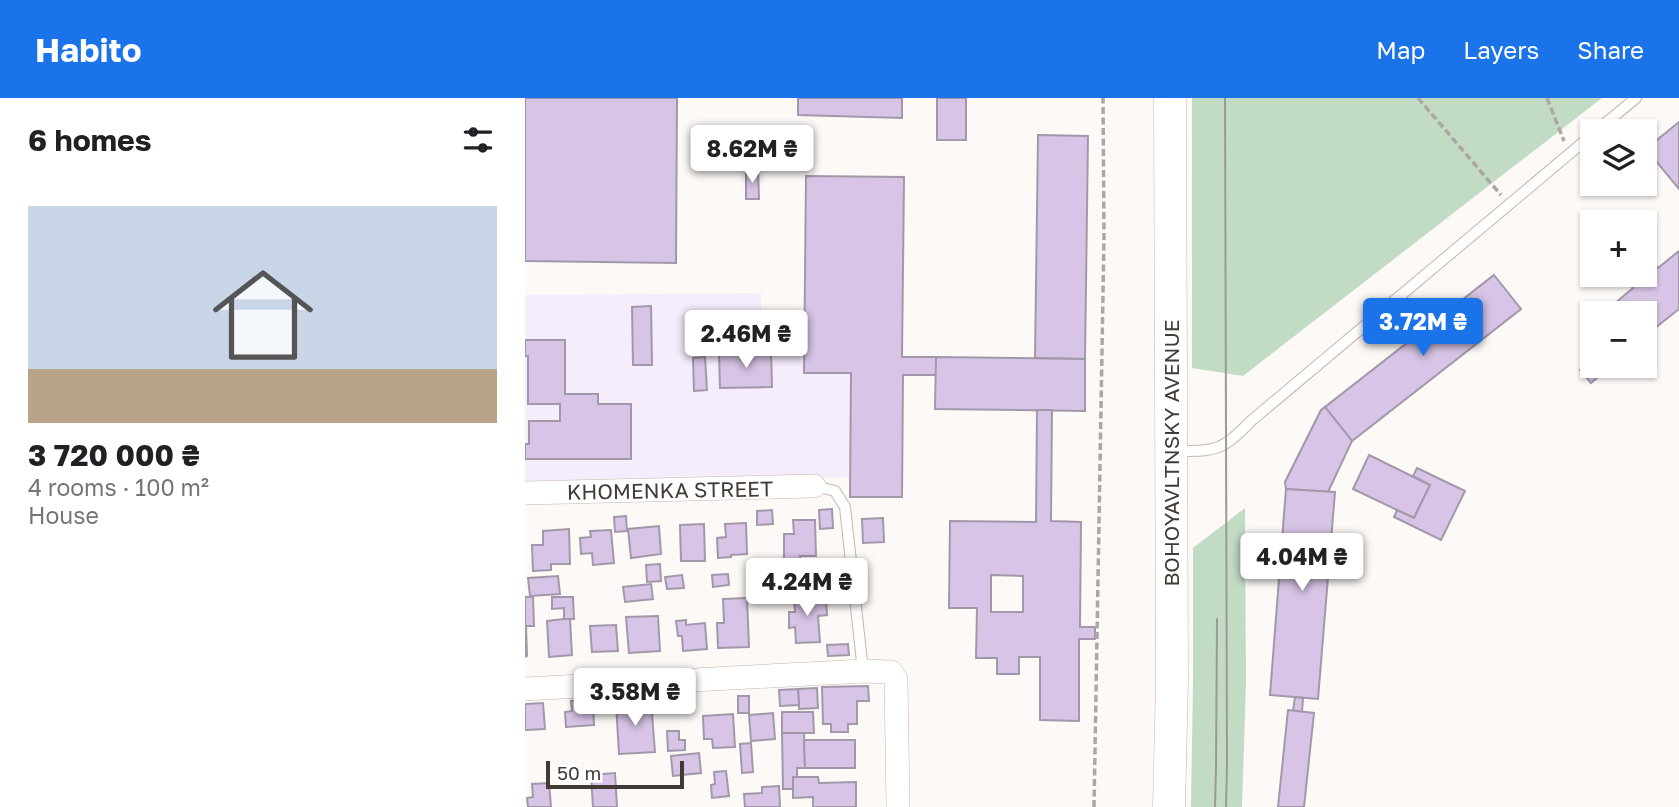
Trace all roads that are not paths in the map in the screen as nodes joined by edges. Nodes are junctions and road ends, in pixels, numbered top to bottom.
1 (1170, 98) edge
2 (1636, 98) edge
3 (1611, 119) edge
4 (1580, 145) edge
5 (1172, 451) junction
6 (814, 486) joint
7 (525, 493) edge
8 (863, 671) junction
9 (525, 690) edge
10 (898, 807) edge
11 (1169, 807) edge

1 - 5 main road, BOHOYAVLTNSKY AVENUE
2 - 3 lane
4 - 5 lane
5 - 11 main road, BOHOYAVLTNSKY AVENUE
6 - 7 street, KHOMENKA STREET
6 - 8 lane
8 - 9 street
8 - 10 street

